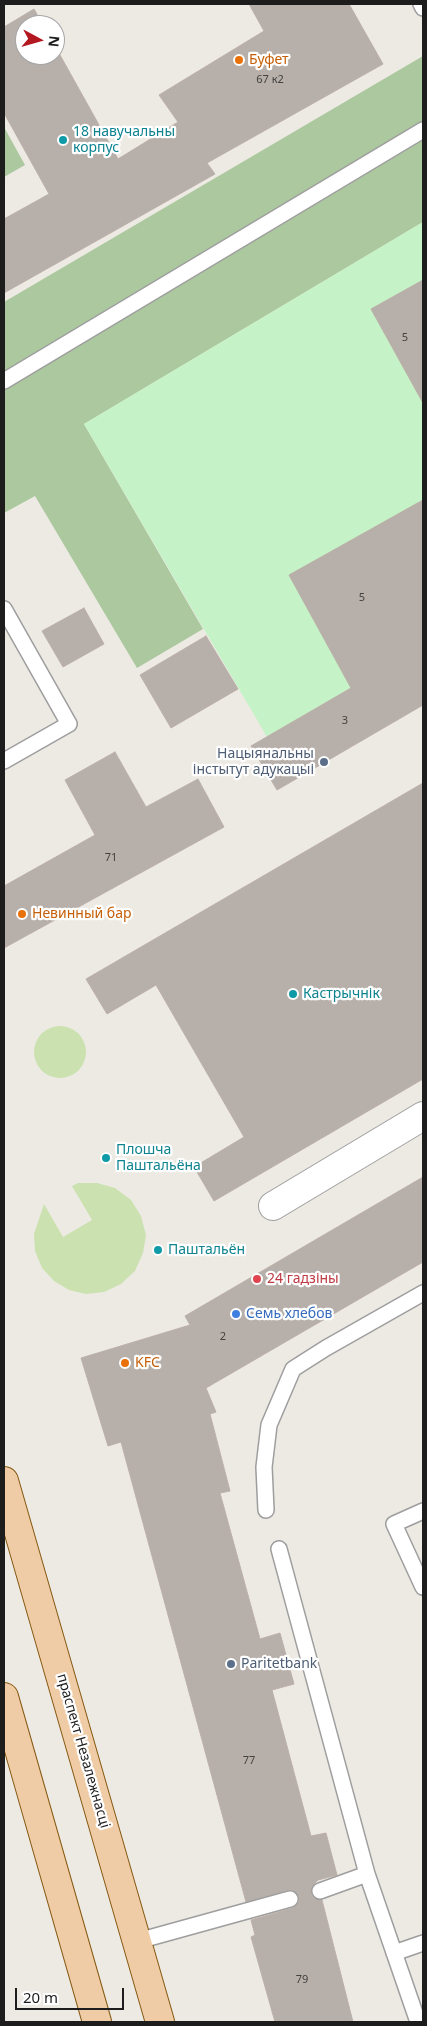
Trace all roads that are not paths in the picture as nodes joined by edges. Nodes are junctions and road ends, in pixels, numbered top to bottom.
1 (421, 4) edge
2 (423, 8) edge
3 (423, 130) edge
4 (4, 381) edge
5 (4, 610) edge
6 (4, 761) edge
7 (423, 1116) edge
8 (274, 1206) dead end
9 (423, 1293) edge
10 (4, 1481) edge
11 (266, 1510) dead end
12 (423, 1511) edge
13 (279, 1549) dead end
14 (423, 1587) edge
15 (4, 1697) edge
16 (367, 1874) junction
17 (320, 1891) dead end
18 (290, 1899) dead end
19 (138, 1942) junction
20 (423, 1943) edge
21 (394, 1953) junction
22 (97, 2022) edge
23 (160, 2022) edge
24 (418, 2022) edge

1 - 2 lane
3 - 4 lane
5 - 6 lane
7 - 8 street
9 - 11 lane
10 - 19 main road, праспект Незалежнасці
12 - 14 lane
13 - 16 lane
15 - 22 main road
16 - 17 lane
16 - 21 lane
18 - 19 lane
19 - 23 main road, праспект Незалежнасці
20 - 21 lane
21 - 24 lane

